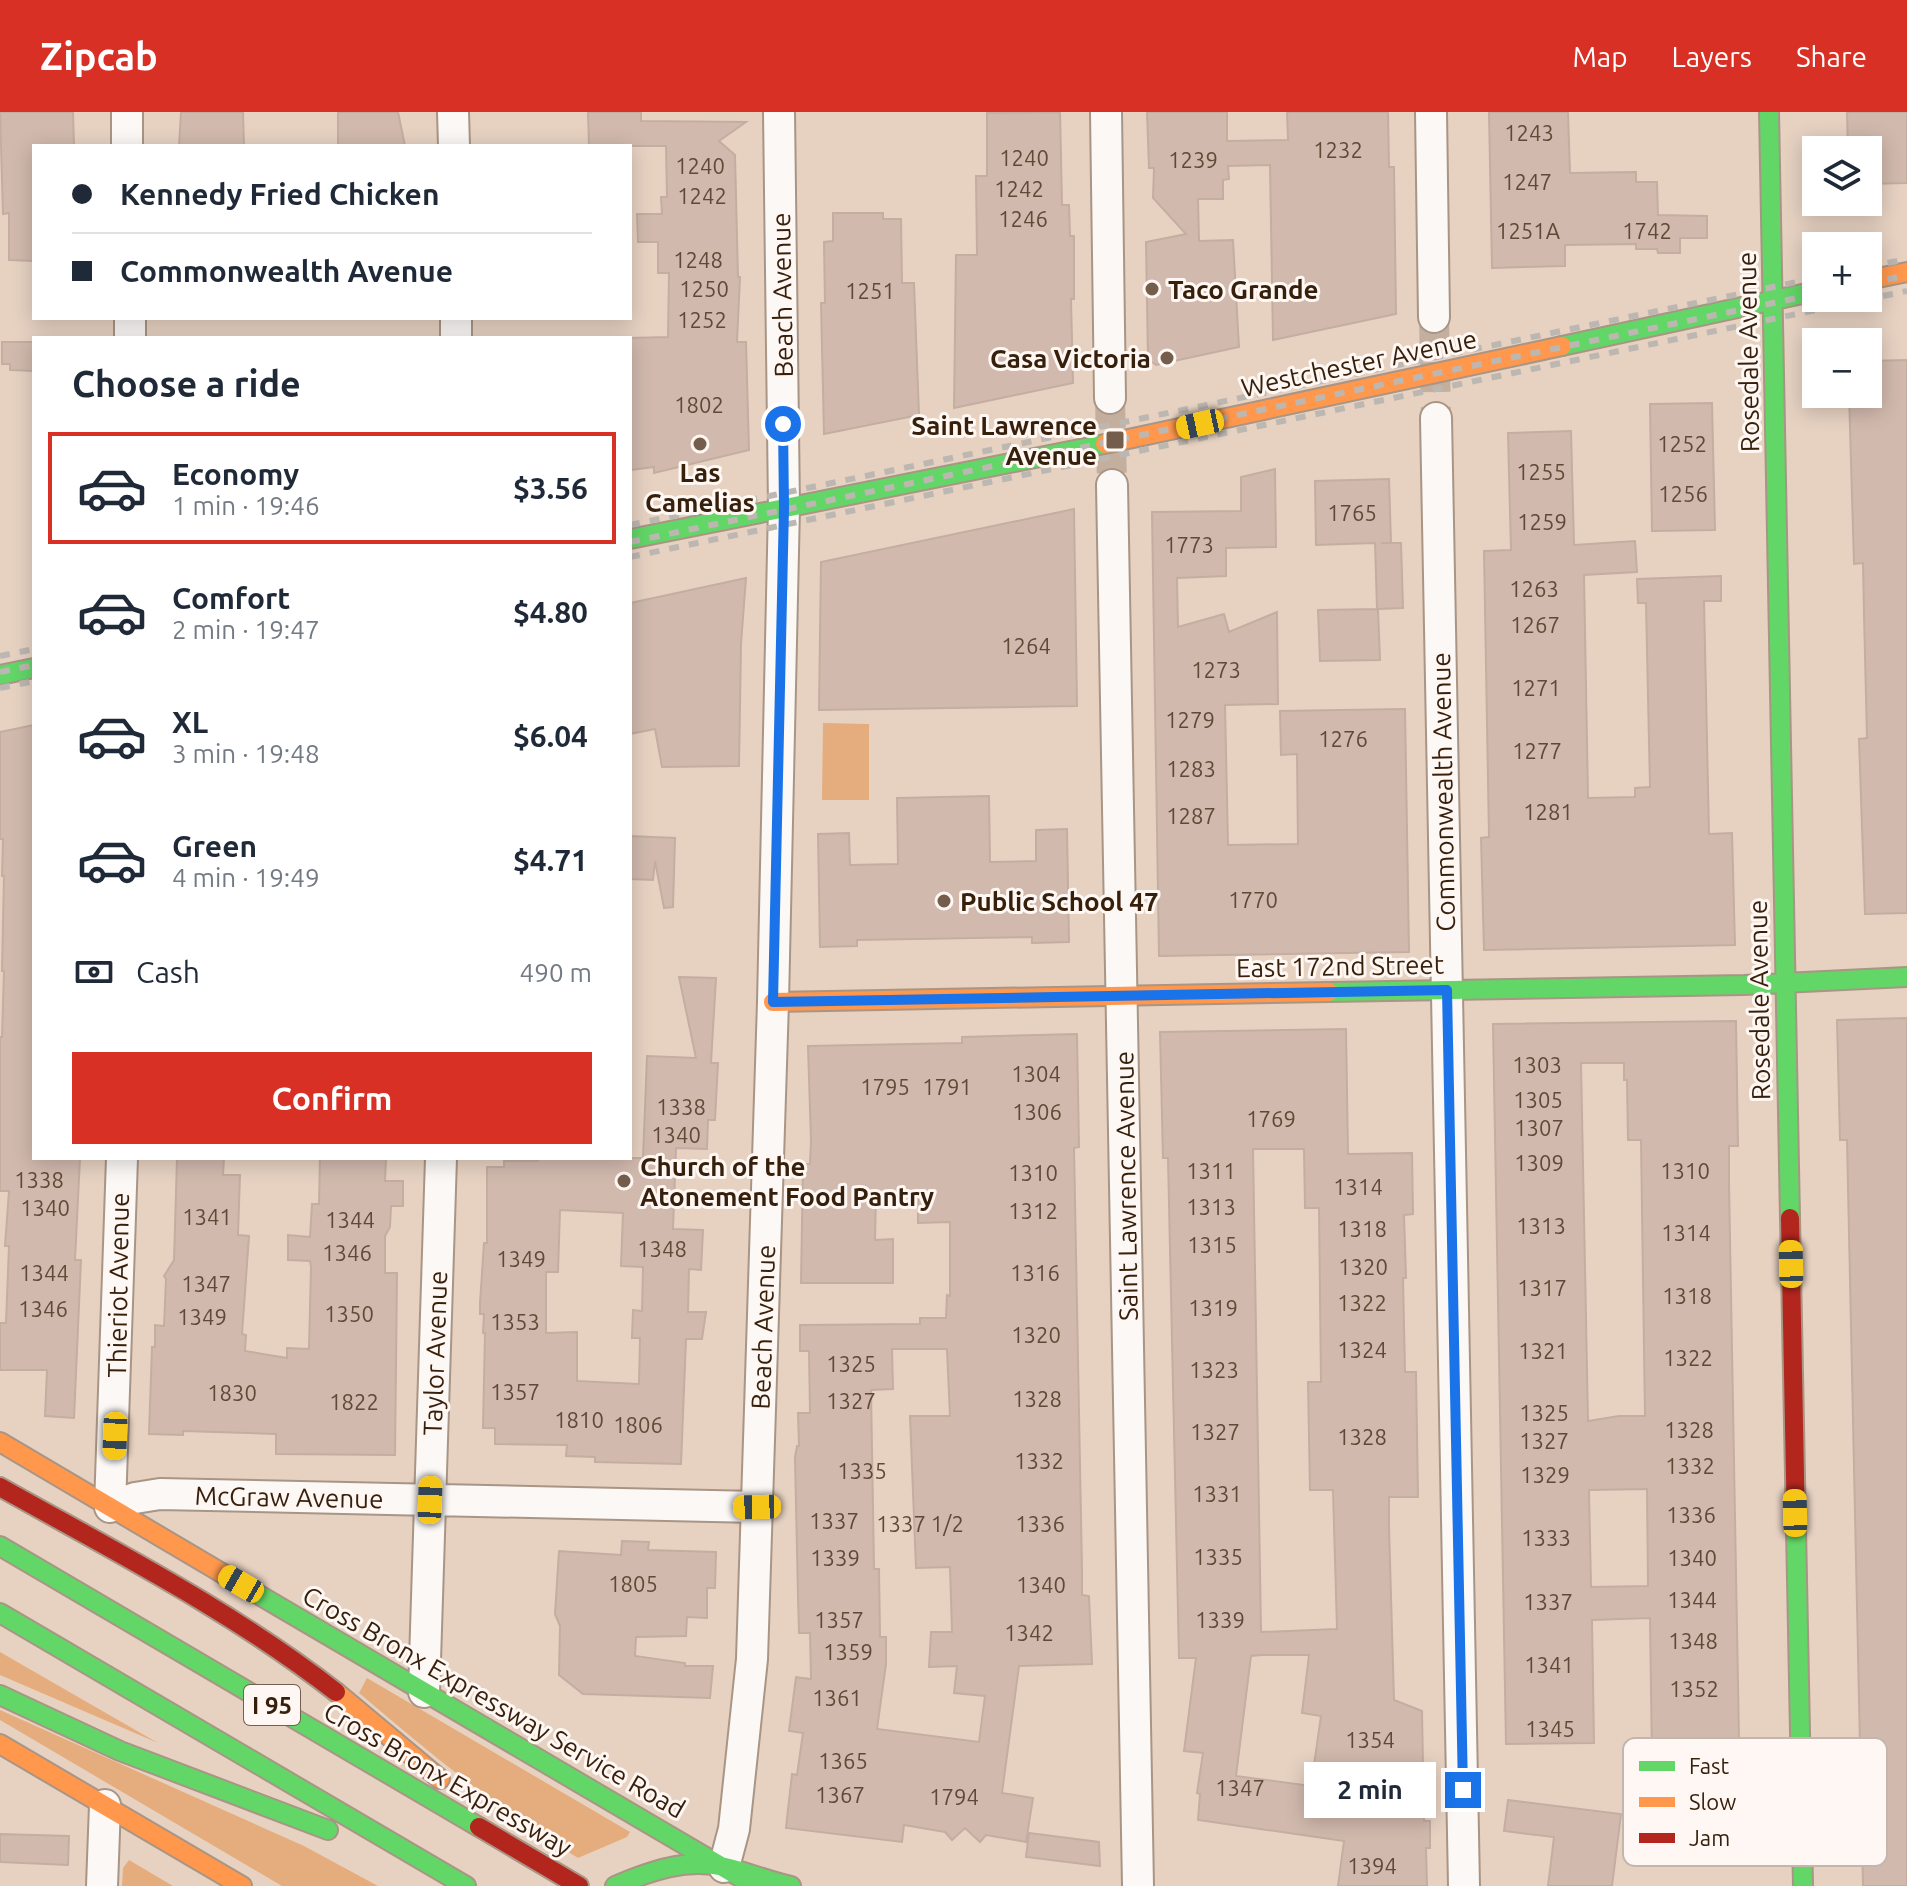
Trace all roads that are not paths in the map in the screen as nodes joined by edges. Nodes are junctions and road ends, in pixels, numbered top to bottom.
1 (127, 112) edge
2 (453, 112) edge
3 (779, 112) edge
4 (1106, 112) edge
5 (1431, 112) edge
6 (1769, 112) edge
7 (127, 144) edge
8 (454, 144) edge
9 (1907, 272) edge
10 (1882, 277) edge
11 (1802, 294) edge
12 (1773, 299) junction
13 (1434, 317) tunnel mouth
14 (1110, 398) tunnel mouth
15 (1436, 418) tunnel mouth
16 (1112, 485) tunnel mouth
17 (784, 507) junction
18 (632, 539) edge
19 (32, 668) edge
20 (0, 675) edge
21 (1907, 977) edge
22 (1785, 984) junction
23 (1447, 990) junction
24 (1122, 996) junction
25 (773, 1002) junction
26 (122, 1160) edge
27 (441, 1160) edge
28 (0, 1442) edge
29 (0, 1487) edge
30 (430, 1500) junction
31 (110, 1507) junction
32 (757, 1507) junction
33 (0, 1546) edge
34 (0, 1613) edge
35 (424, 1692) junction
36 (0, 1695) edge
37 (1800, 1738) edge
38 (0, 1744) edge
39 (105, 1805) junction
40 (543, 1865) junction
41 (1803, 1866) edge
42 (720, 1876) edge
43 (458, 1881) edge
44 (102, 1886) edge
45 (242, 1886) edge
46 (579, 1886) edge
47 (615, 1886) edge
48 (755, 1886) edge
49 (791, 1886) edge
50 (1138, 1886) edge
51 (1464, 1886) edge
52 (1803, 1886) edge

1 - 7 street
2 - 8 street
3 - 17 street, Beach Avenue
4 - 14 street
5 - 13 street
6 - 12 main road, Rosedale Avenue
9 - 10 main road
11 - 12 main road, Westchester Avenue
12 - 17 main road, Westchester Avenue
12 - 22 main road, Rosedale Avenue
15 - 23 street, Commonwealth Avenue
16 - 24 street, Saint Lawrence Avenue
17 - 18 main road, Westchester Avenue
17 - 25 street, Beach Avenue
19 - 20 main road
21 - 22 main road, East 172nd Street
22 - 23 main road, East 172nd Street
22 - 37 main road, Rosedale Avenue
23 - 24 main road, East 172nd Street
23 - 51 street, Commonwealth Avenue
24 - 25 main road, East 172nd Street
24 - 50 street, Saint Lawrence Avenue
25 - 32 street, Beach Avenue
26 - 31 street, Thieriot Avenue
27 - 30 street, Taylor Avenue
28 - 31 main road, Cross Bronx Expressway Service Road
29 - 40 main road
30 - 31 street, McGraw Avenue
30 - 32 street, McGraw Avenue
30 - 35 street, Taylor Avenue
31 - 35 main road, Cross Bronx Expressway Service Road
32 - 42 street, Beach Avenue
33 - 40 main road, Cross Bronx Expressway / I 95
34 - 43 main road, I 95
35 - 42 main road, Cross Bronx Expressway Service Road
36 - 43 main road
38 - 39 main road
39 - 44 street
39 - 45 main road
40 - 46 main road, Cross Bronx Expressway / I 95
41 - 52 main road, Rosedale Avenue
42 - 47 main road
42 - 48 main road, Cross Bronx Expressway Service Road
42 - 49 main road

